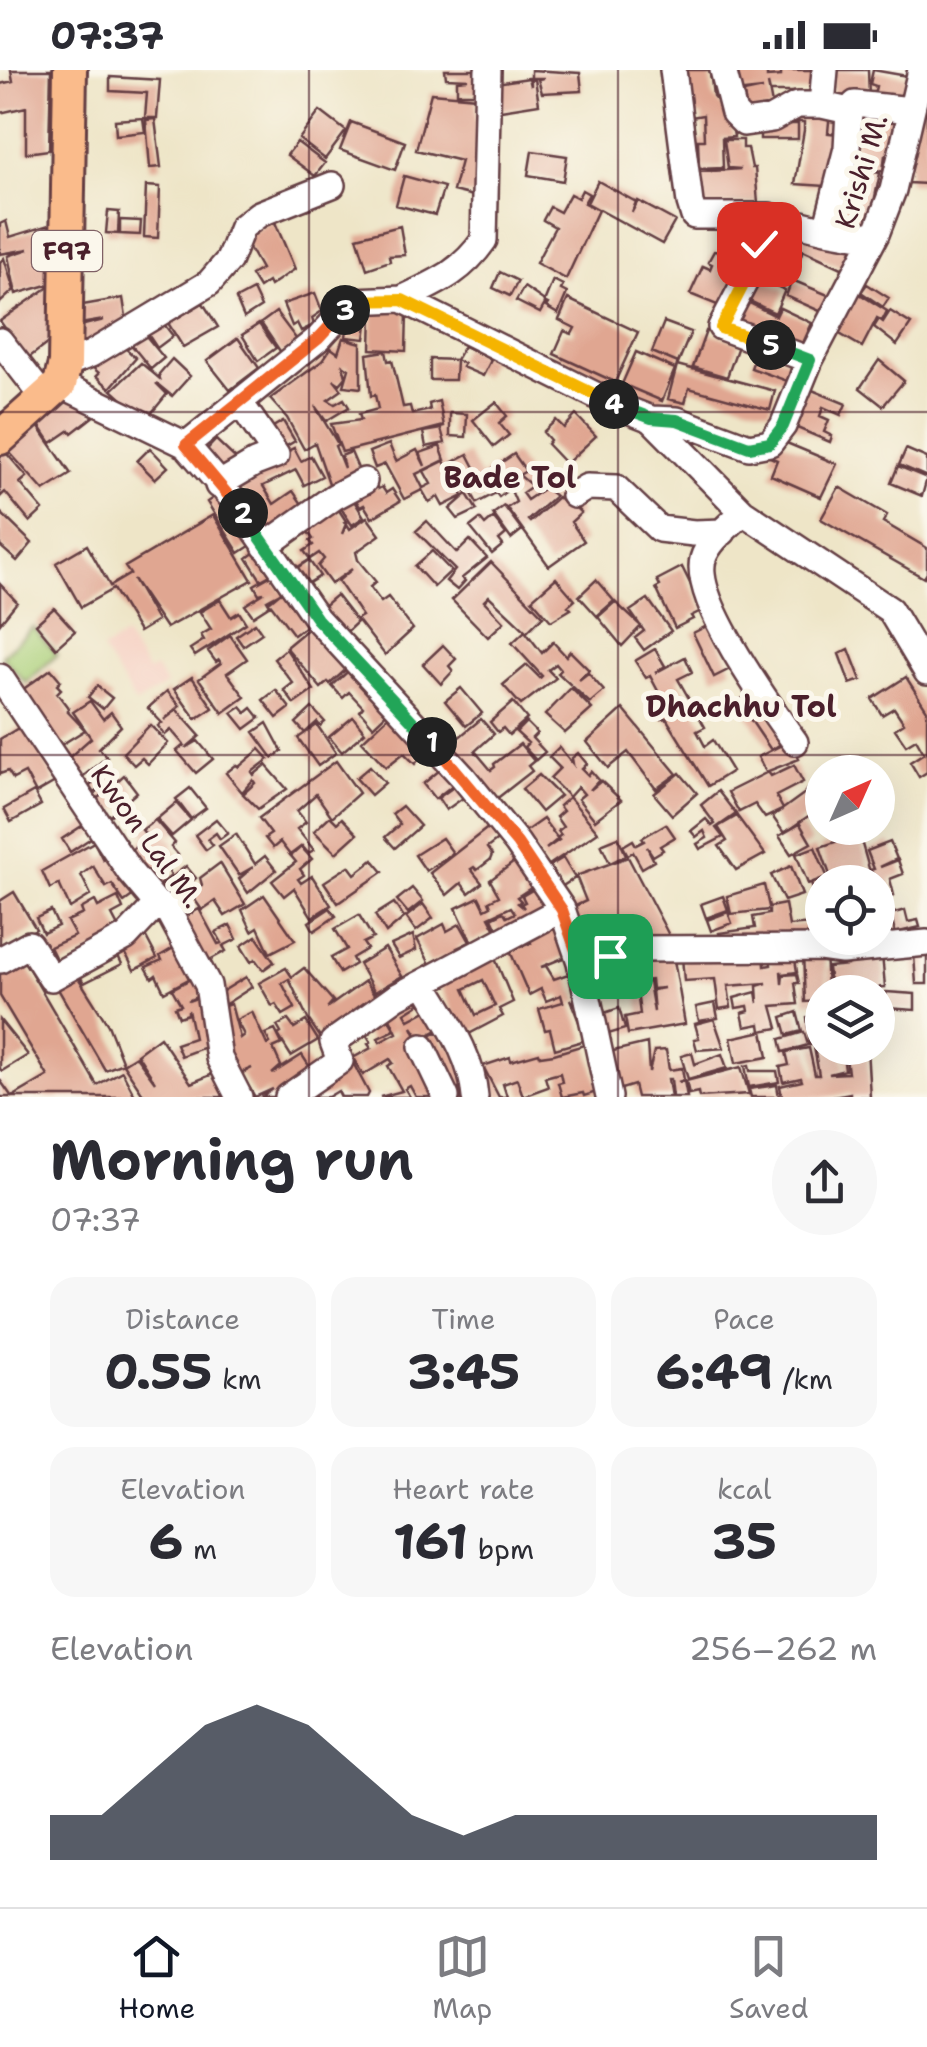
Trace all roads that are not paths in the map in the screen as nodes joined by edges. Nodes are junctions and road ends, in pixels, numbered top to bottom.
1 (70, 70) edge
2 (488, 70) edge
3 (673, 70) edge
4 (723, 70) edge
5 (825, 70) edge
6 (921, 70) edge
7 (822, 105) junction
8 (911, 110) junction
9 (848, 112) junction
10 (332, 185) dead end
11 (768, 216) junction
12 (826, 230) junction
13 (876, 234) junction
14 (402, 300) junction
15 (0, 341) edge
16 (810, 360) junction
17 (57, 382) junction
18 (241, 404) junction
19 (651, 418) junction
20 (0, 438) edge
21 (186, 445) junction
22 (364, 480) dead end
23 (218, 485) junction
24 (574, 495) dead end
25 (743, 512) junction
26 (723, 532) junction
27 (264, 546) junction
28 (927, 672) edge
29 (0, 678) edge
30 (795, 742) dead end
31 (157, 904) junction
32 (562, 910) junction
33 (927, 944) edge
34 (0, 960) edge
35 (580, 962) junction
36 (425, 984) junction
37 (422, 1047) dead end
38 (239, 1097) edge
39 (288, 1097) edge
40 (446, 1097) edge
41 (474, 1097) edge
42 (609, 1097) edge

1 - 17 main road, F97
2 - 14 street
3 - 11 street
4 - 7 street
5 - 7 street
6 - 8 street, Krishi M.
7 - 9 street
8 - 9 street
8 - 13 street, Krishi M.
9 - 12 street
10 - 17 street
11 - 12 street
11 - 16 street
12 - 13 street
13 - 16 street, Krishi M.
14 - 18 street
14 - 19 street
15 - 17 street
16 - 19 street, Krishi M.
17 - 20 main road
17 - 21 street
18 - 21 street
18 - 23 street
19 - 25 street
21 - 23 street
22 - 27 street
23 - 27 street
24 - 26 street
25 - 26 street
25 - 28 street
26 - 30 street
27 - 32 street
29 - 31 street, Kwon Lal M.
31 - 34 street
31 - 38 street, Kwon Lal M.
32 - 35 street
32 - 36 street
33 - 35 street
35 - 42 street
36 - 39 street
36 - 41 street
37 - 40 street

